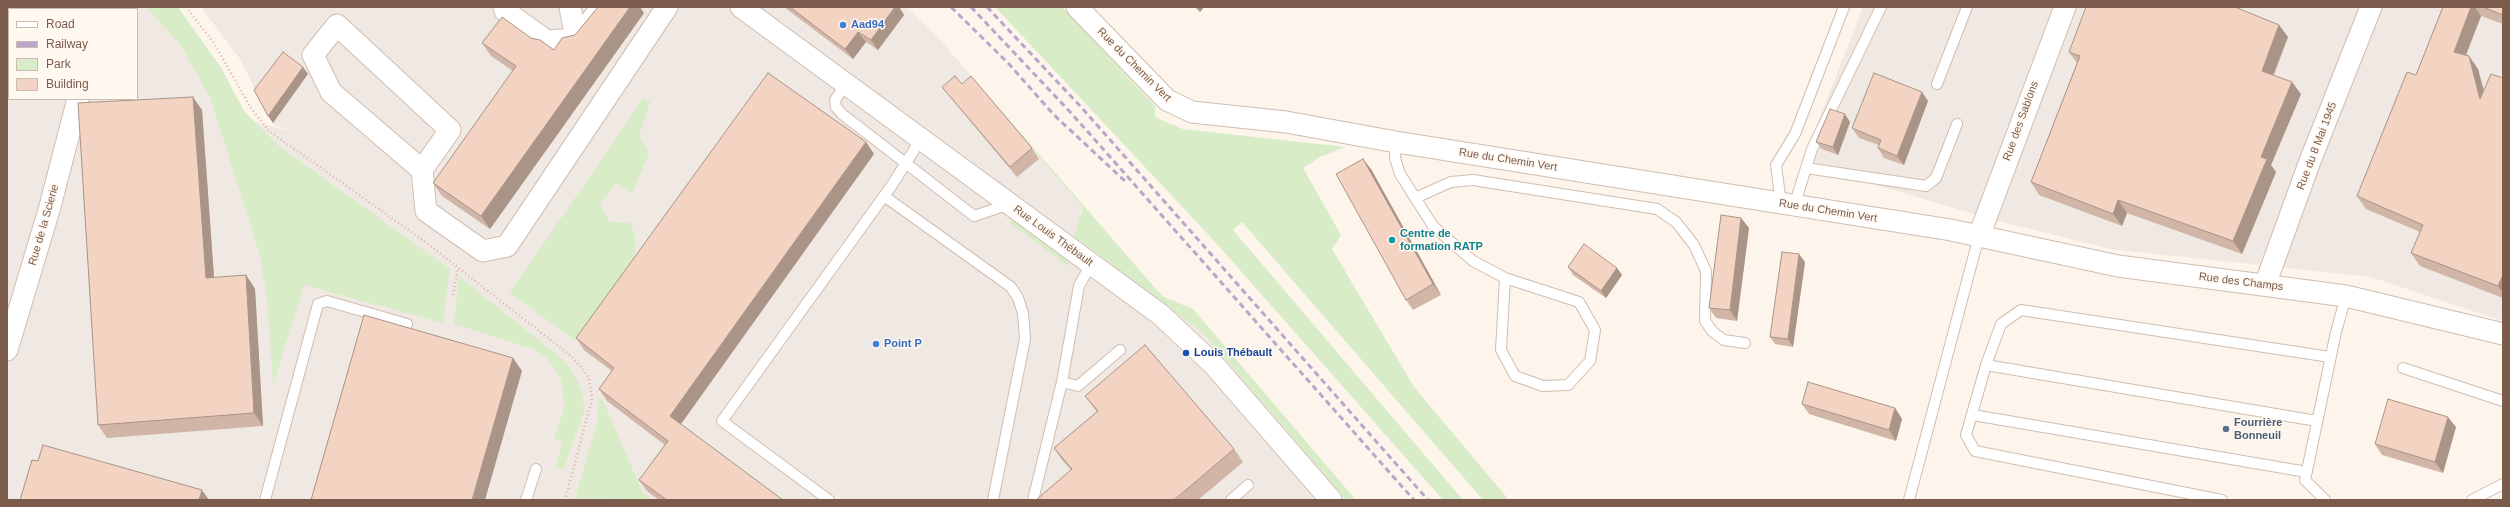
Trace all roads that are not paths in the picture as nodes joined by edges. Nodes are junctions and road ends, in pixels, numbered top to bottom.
1 (504, 7) edge
2 (570, 7) edge
3 (602, 7) edge
4 (741, 7) edge
5 (1077, 7) edge
6 (1844, 7) edge
7 (1881, 7) edge
8 (1967, 7) edge
9 (2064, 7) edge
10 (2371, 7) edge
11 (664, 8) edge
12 (576, 39) junction
13 (846, 84) junction
14 (1936, 84) dead end
15 (78, 100) edge
16 (1957, 124) dead end
17 (921, 139) junction
18 (1396, 142) junction
19 (906, 164) junction
20 (1806, 168) junction
21 (422, 170) junction
22 (884, 196) junction
23 (1415, 198) junction
24 (1010, 204) junction
25 (1787, 205) junction
26 (1979, 236) junction
27 (1091, 264) junction
28 (1504, 278) junction
29 (2265, 285) junction
30 (2346, 296) junction
31 (407, 324) dead end
32 (2503, 334) edge
33 (1745, 343) dead end
34 (7, 350) edge
35 (1120, 350) dead end
36 (2330, 357) junction
37 (1986, 365) junction
38 (2403, 368) dead end
39 (1062, 382) junction
40 (2503, 401) edge
41 (1973, 415) junction
42 (2317, 421) junction
43 (536, 469) dead end
44 (2307, 472) junction
45 (2503, 484) edge
46 (1248, 485) dead end
47 (1322, 497) edge
48 (265, 500) edge
49 (526, 500) edge
50 (829, 500) edge
51 (993, 500) edge
52 (1033, 500) edge
53 (1231, 500) edge
54 (1909, 500) edge
55 (2222, 500) edge
56 (2325, 500) edge
57 (2472, 500) edge

1 - 12 street
2 - 12 street
3 - 12 street
4 - 13 street, Rue Louis Thébault
5 - 18 street, Rue du Chemin Vert
6 - 25 lane
7 - 20 lane
8 - 14 lane
9 - 26 street, Rue des Sablons
10 - 29 street, Rue du 8 Mai 1945
11 - 21 street
13 - 17 street, Rue Louis Thébault
13 - 19 lane
15 - 34 street, Rue de la Scierie
16 - 20 lane
17 - 19 lane
17 - 24 street, Rue Louis Thébault
18 - 23 lane
18 - 25 street, Rue du Chemin Vert
19 - 22 lane
19 - 24 lane
20 - 25 lane
21 - 21 street
22 - 50 lane
22 - 51 lane
23 - 28 lane
23 - 33 lane
24 - 27 street, Rue Louis Thébault
25 - 26 street, Rue du Chemin Vert
26 - 29 street, Rue des Champs
26 - 54 lane
27 - 39 lane
27 - 47 street, Rue Louis Thébault
28 - 28 lane
29 - 30 street, Rue des Champs
30 - 32 street, Rue des Champs
30 - 36 lane
31 - 48 lane
35 - 39 lane
36 - 37 lane
36 - 42 lane
37 - 41 lane
37 - 42 lane
38 - 40 lane
39 - 52 lane
41 - 44 lane
41 - 55 lane
42 - 44 lane
43 - 49 lane
44 - 56 lane
45 - 57 lane
46 - 53 lane

